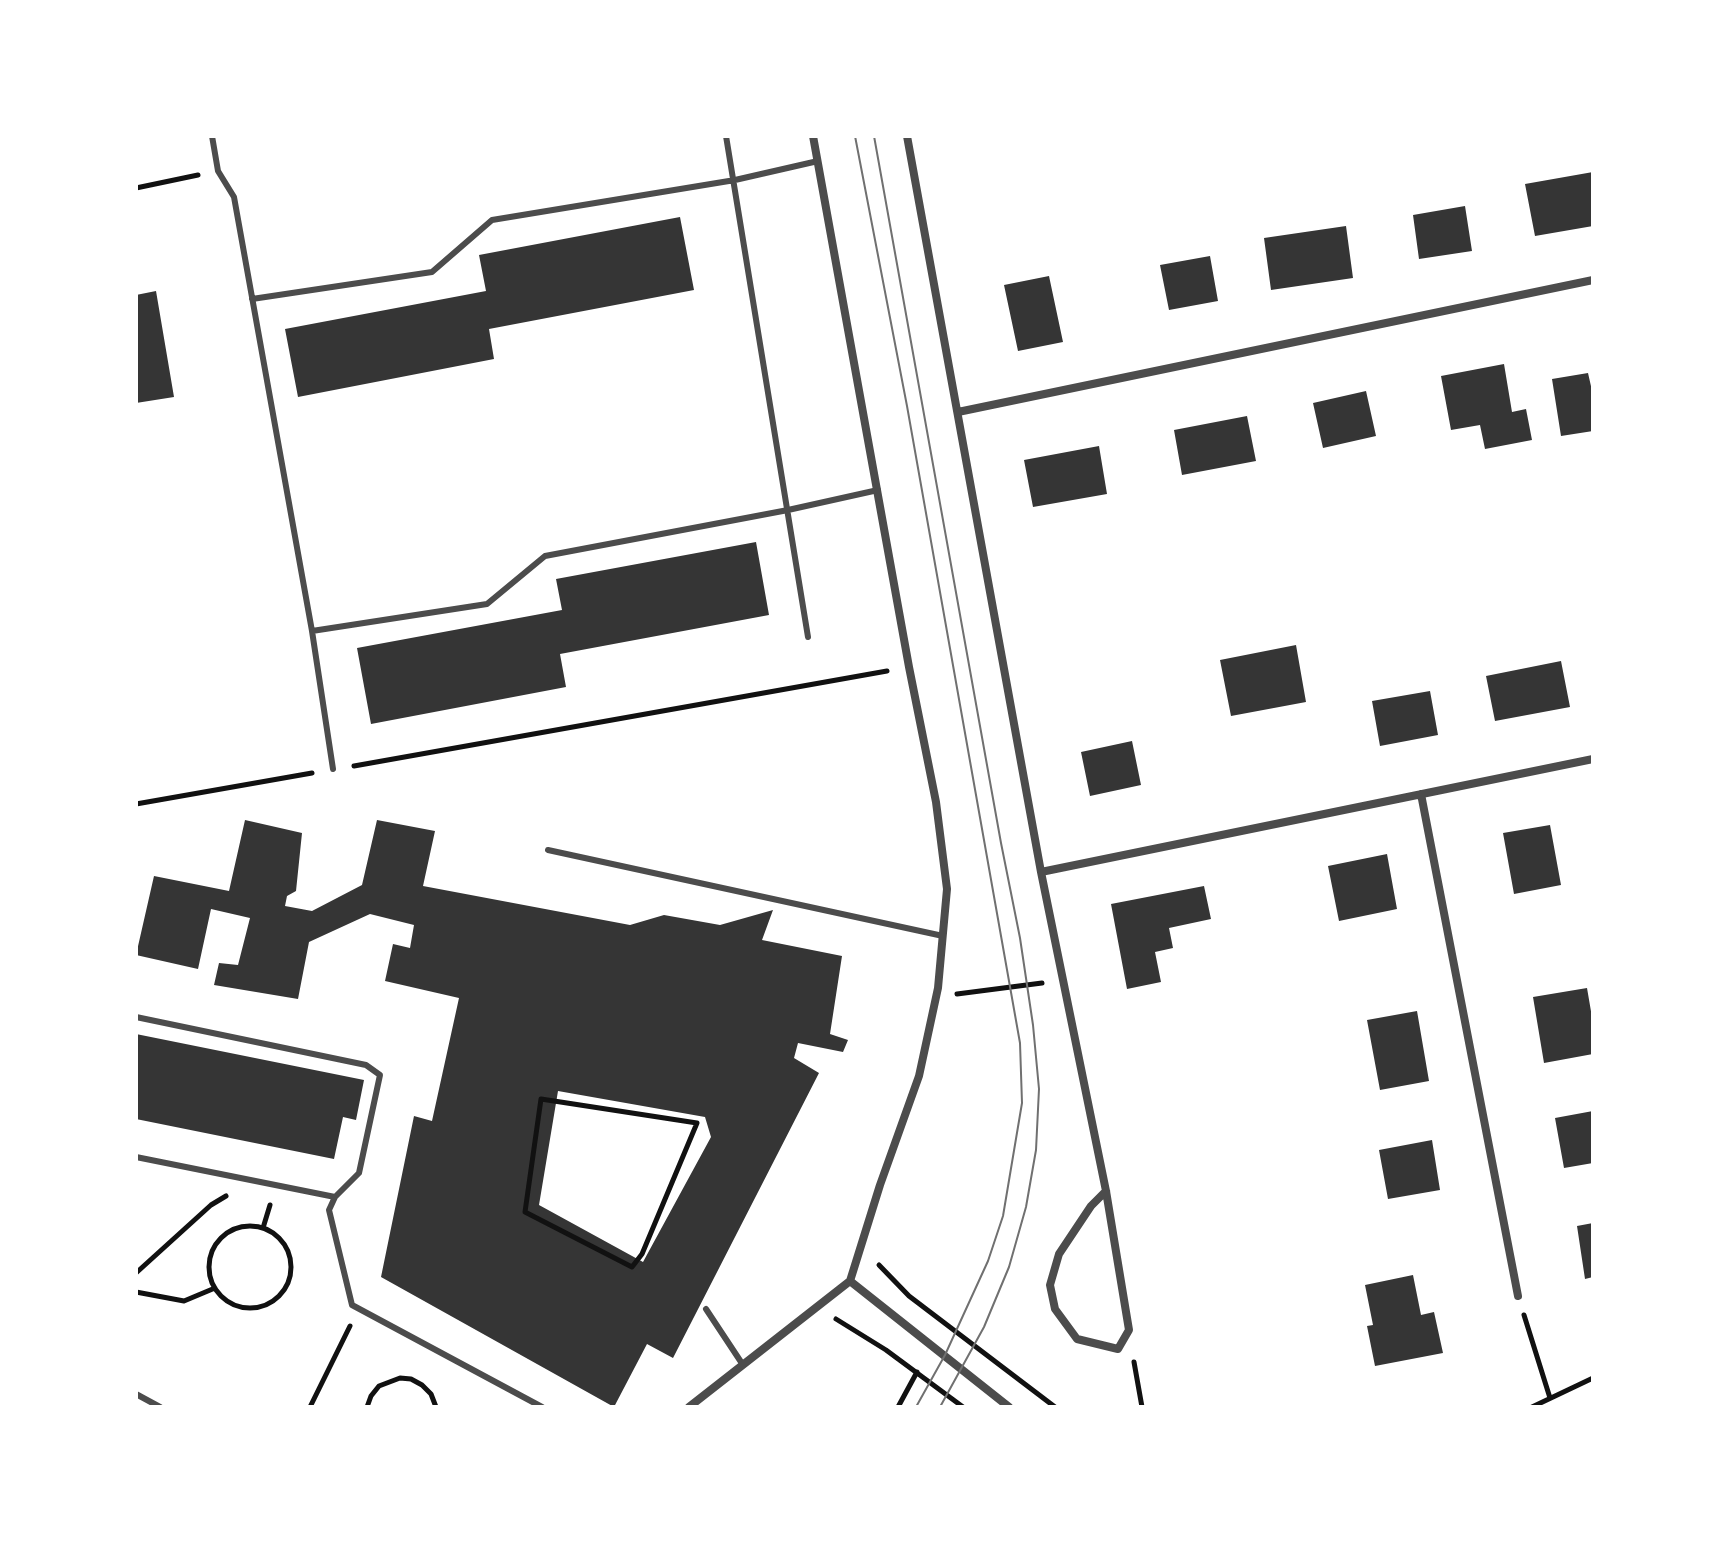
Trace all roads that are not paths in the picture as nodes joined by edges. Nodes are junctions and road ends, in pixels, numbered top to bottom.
1 (212, 136) edge
2 (726, 136) edge
3 (813, 136) edge
4 (907, 136) edge
5 (818, 161) junction
6 (735, 180) junction
7 (1593, 280) edge
8 (252, 299) junction
9 (958, 412) junction
10 (878, 490) junction
11 (788, 510) junction
12 (312, 631) junction
13 (808, 637) dead end
14 (1593, 759) edge
15 (333, 769) road end
16 (1421, 794) junction
17 (548, 850) dead end
18 (1041, 872) junction
19 (943, 936) junction
20 (136, 1017) edge
21 (136, 1157) edge
22 (1106, 1191) junction
23 (335, 1197) junction
24 (850, 1281) junction
25 (1518, 1296) road end
26 (706, 1309) dead end
27 (743, 1365) junction
28 (136, 1394) edge
29 (160, 1407) edge
30 (542, 1407) edge
31 (689, 1407) edge
32 (1009, 1407) edge

1 - 8 lane
2 - 6 lane
3 - 5 street
4 - 9 street
5 - 6 lane
5 - 10 street
6 - 8 lane
6 - 11 lane
7 - 9 street
8 - 12 lane
9 - 18 street
10 - 11 lane
10 - 19 street
11 - 12 lane
11 - 13 lane
12 - 15 lane
14 - 16 street
16 - 18 street
16 - 25 street
17 - 19 lane
18 - 22 street
19 - 24 street
20 - 23 lane
21 - 23 lane
22 - 22 street
23 - 30 lane
24 - 27 street
24 - 32 street
26 - 27 lane
27 - 31 street
28 - 29 lane

